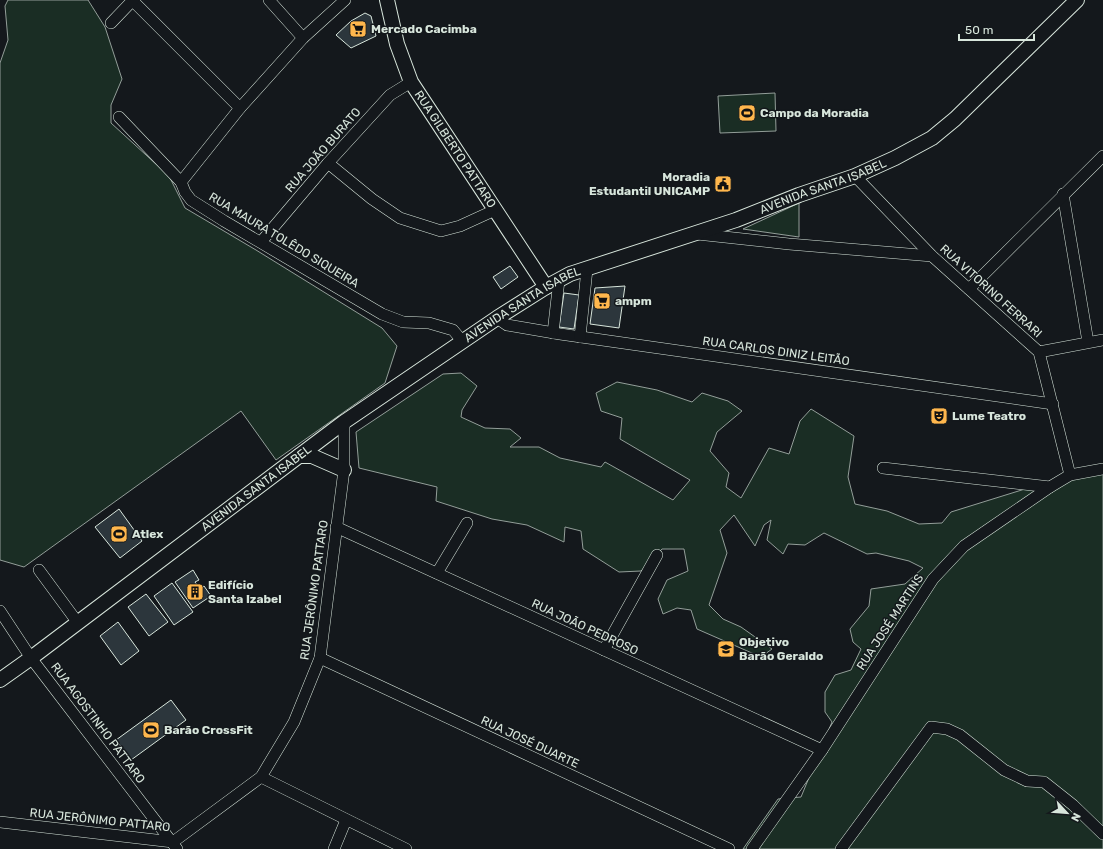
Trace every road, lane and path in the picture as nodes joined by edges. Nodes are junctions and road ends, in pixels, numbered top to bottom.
1 (133, 0) edge
2 (269, 0) edge
3 (345, 0) edge
4 (387, 0) edge
5 (1077, 0) edge
6 (111, 23) dead end
7 (303, 38) junction
8 (411, 82) junction
9 (240, 108) junction
10 (119, 117) dead end
11 (1103, 156) edge
12 (328, 164) junction
13 (854, 176) junction
14 (181, 182) junction
15 (1063, 194) junction
16 (495, 210) junction
17 (695, 234) junction
18 (261, 242) junction
19 (932, 256) junction
20 (587, 269) junction
21 (559, 280) junction
22 (546, 287) junction
23 (969, 289) junction
24 (497, 318) junction
25 (553, 333) junction
26 (580, 337) junction
27 (1103, 340) edge
28 (463, 342) junction
29 (1088, 342) junction
30 (1039, 352) junction
31 (1053, 404) junction
32 (344, 422) junction
33 (299, 456) junction
34 (883, 468) dead end
35 (1103, 469) edge
36 (344, 470) junction
37 (1070, 475) junction
38 (1050, 487) junction
39 (467, 522) dead end
40 (336, 527) junction
41 (657, 555) dead end
42 (39, 570) dead end
43 (437, 573) junction
44 (0, 611) edge
45 (78, 623) junction
46 (604, 650) junction
47 (32, 658) junction
48 (320, 658) junction
49 (0, 680) edge
50 (822, 750) junction
51 (260, 777) junction
52 (346, 820) junction
53 (0, 822) edge
54 (1103, 834) edge
55 (175, 846) edge
56 (334, 849) edge
57 (406, 849) edge
58 (729, 849) edge
59 (752, 849) edge
60 (841, 849) edge

1 - 6 street
1 - 9 street
2 - 7 street
3 - 7 street
4 - 8 main road, RUA GILBERTO PATTARO
5 - 13 main road, AVENIDA SANTA ISABEL
7 - 9 street
8 - 12 street, RUA JOÃO BURATO
8 - 16 main road, RUA GILBERTO PATTARO
9 - 14 street
10 - 14 street, RUA MAURA TOLÊDO SIQUEIRA
11 - 15 street
12 - 16 street
12 - 18 street, RUA JOÃO BURATO
13 - 17 main road, AVENIDA SANTA ISABEL
13 - 19 street, RUA VITORINO FERRARI
14 - 18 street, RUA MAURA TOLÊDO SIQUEIRA
15 - 23 street
15 - 29 street
16 - 22 main road, RUA GILBERTO PATTARO
17 - 19 street
17 - 20 main road, AVENIDA SANTA ISABEL
18 - 28 street, RUA MAURA TOLÊDO SIQUEIRA
19 - 23 street, RUA VITORINO FERRARI
20 - 21 main road, AVENIDA SANTA ISABEL
20 - 26 street
21 - 22 main road, AVENIDA SANTA ISABEL
21 - 25 street
22 - 24 main road, AVENIDA SANTA ISABEL
23 - 30 street, RUA VITORINO FERRARI
24 - 25 street, RUA CARLOS DINIZ LEITÃO
24 - 28 main road, AVENIDA SANTA ISABEL
25 - 26 street, RUA CARLOS DINIZ LEITÃO
26 - 31 street, RUA CARLOS DINIZ LEITÃO
27 - 29 street
28 - 32 main road, AVENIDA SANTA ISABEL
29 - 30 street
30 - 31 street, RUA VITORINO FERRARI
31 - 37 street, RUA VITORINO FERRARI
32 - 33 main road, AVENIDA SANTA ISABEL
32 - 36 street, RUA JERÔNIMO PATTARO
33 - 36 main road
33 - 45 main road, AVENIDA SANTA ISABEL
34 - 38 street
35 - 37 street, RUA JOSÉ MARTINS
36 - 40 street, RUA JERÔNIMO PATTARO
37 - 38 street, RUA JOSÉ MARTINS
38 - 50 street, RUA JOSÉ MARTINS
39 - 43 street
40 - 43 street, RUA JOÃO PEDROSO
40 - 48 street, RUA JERÔNIMO PATTARO
41 - 46 street
42 - 45 street
43 - 46 street, RUA JOÃO PEDROSO
44 - 47 street, RUA AGOSTINHO PATTARO
45 - 47 main road, AVENIDA SANTA ISABEL
46 - 50 street, RUA JOÃO PEDROSO
47 - 49 main road, AVENIDA SANTA ISABEL
47 - 55 street, RUA AGOSTINHO PATTARO
48 - 51 street, RUA JERÔNIMO PATTARO
48 - 58 street, RUA JOSÉ DUARTE
50 - 59 street, RUA JOSÉ MARTINS
51 - 52 street
51 - 55 street, RUA JERÔNIMO PATTARO
52 - 56 street
52 - 57 street
53 - 55 street, RUA JERÔNIMO PATTARO
54 - 60 street

